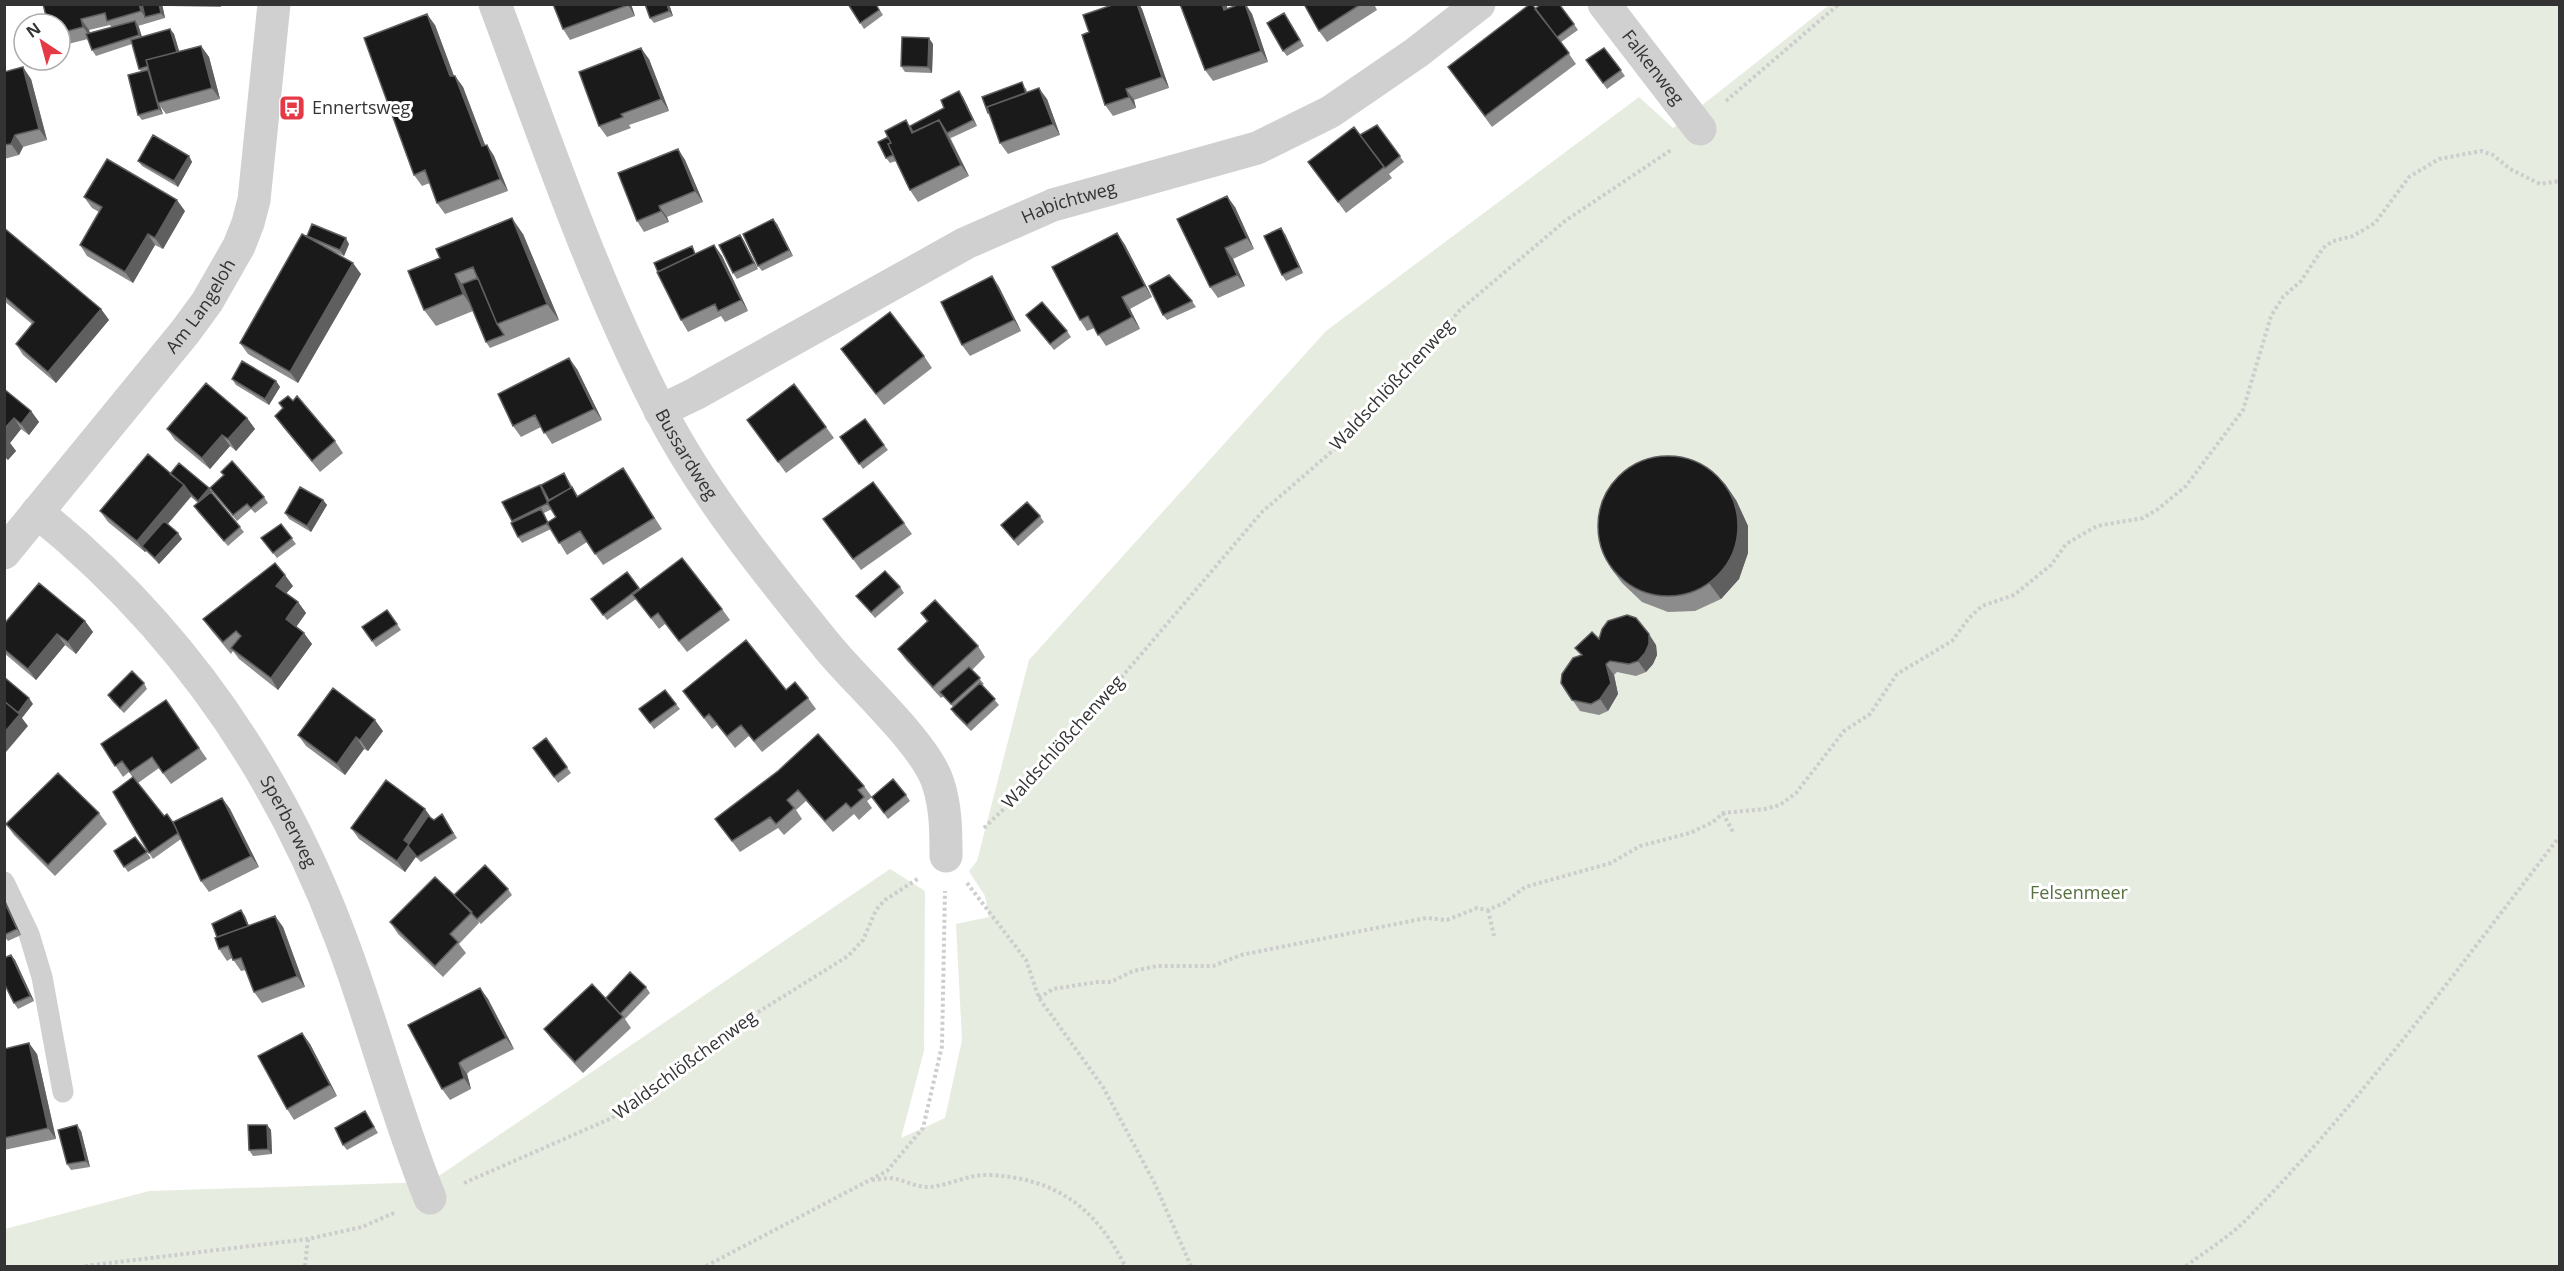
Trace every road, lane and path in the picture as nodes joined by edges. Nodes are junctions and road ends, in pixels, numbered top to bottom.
1 (274, 4) edge
2 (495, 4) edge
3 (1479, 4) edge
4 (1604, 4) edge
5 (1839, 4) edge
6 (1700, 129) junction
7 (2559, 181) edge
8 (660, 411) junction
9 (37, 512) junction
10 (4, 552) edge
11 (1723, 813) junction
12 (1734, 834) dead end
13 (2559, 836) edge
14 (946, 856) junction
15 (4, 882) edge
16 (1488, 910) junction
17 (1494, 936) dead end
18 (1039, 998) junction
19 (63, 1092) dead end
20 (868, 1181) junction
21 (430, 1198) junction
22 (308, 1239) junction
23 (85, 1266) edge
24 (305, 1266) edge
25 (706, 1266) edge
26 (1125, 1266) edge
27 (1191, 1266) edge
28 (2186, 1266) edge

1 - 9 street, Am Langeloh
2 - 8 street, Bussardweg
3 - 8 street, Habichtweg
4 - 6 street, Falkenweg
5 - 6 path, Waldschlößchenweg
6 - 14 path, Waldschlößchenweg
7 - 11 path
8 - 14 street, Bussardweg
9 - 10 street, Am Langeloh
9 - 21 street, Sperberweg
11 - 12 path
11 - 16 path
13 - 28 path
14 - 18 path
14 - 20 path
14 - 21 path, Waldschlößchenweg
15 - 19 lane
16 - 17 path
16 - 18 path
18 - 27 path
20 - 25 path
20 - 26 path
21 - 22 path, Waldschlößchenweg
22 - 23 path, Waldschlößchenweg
22 - 24 path

